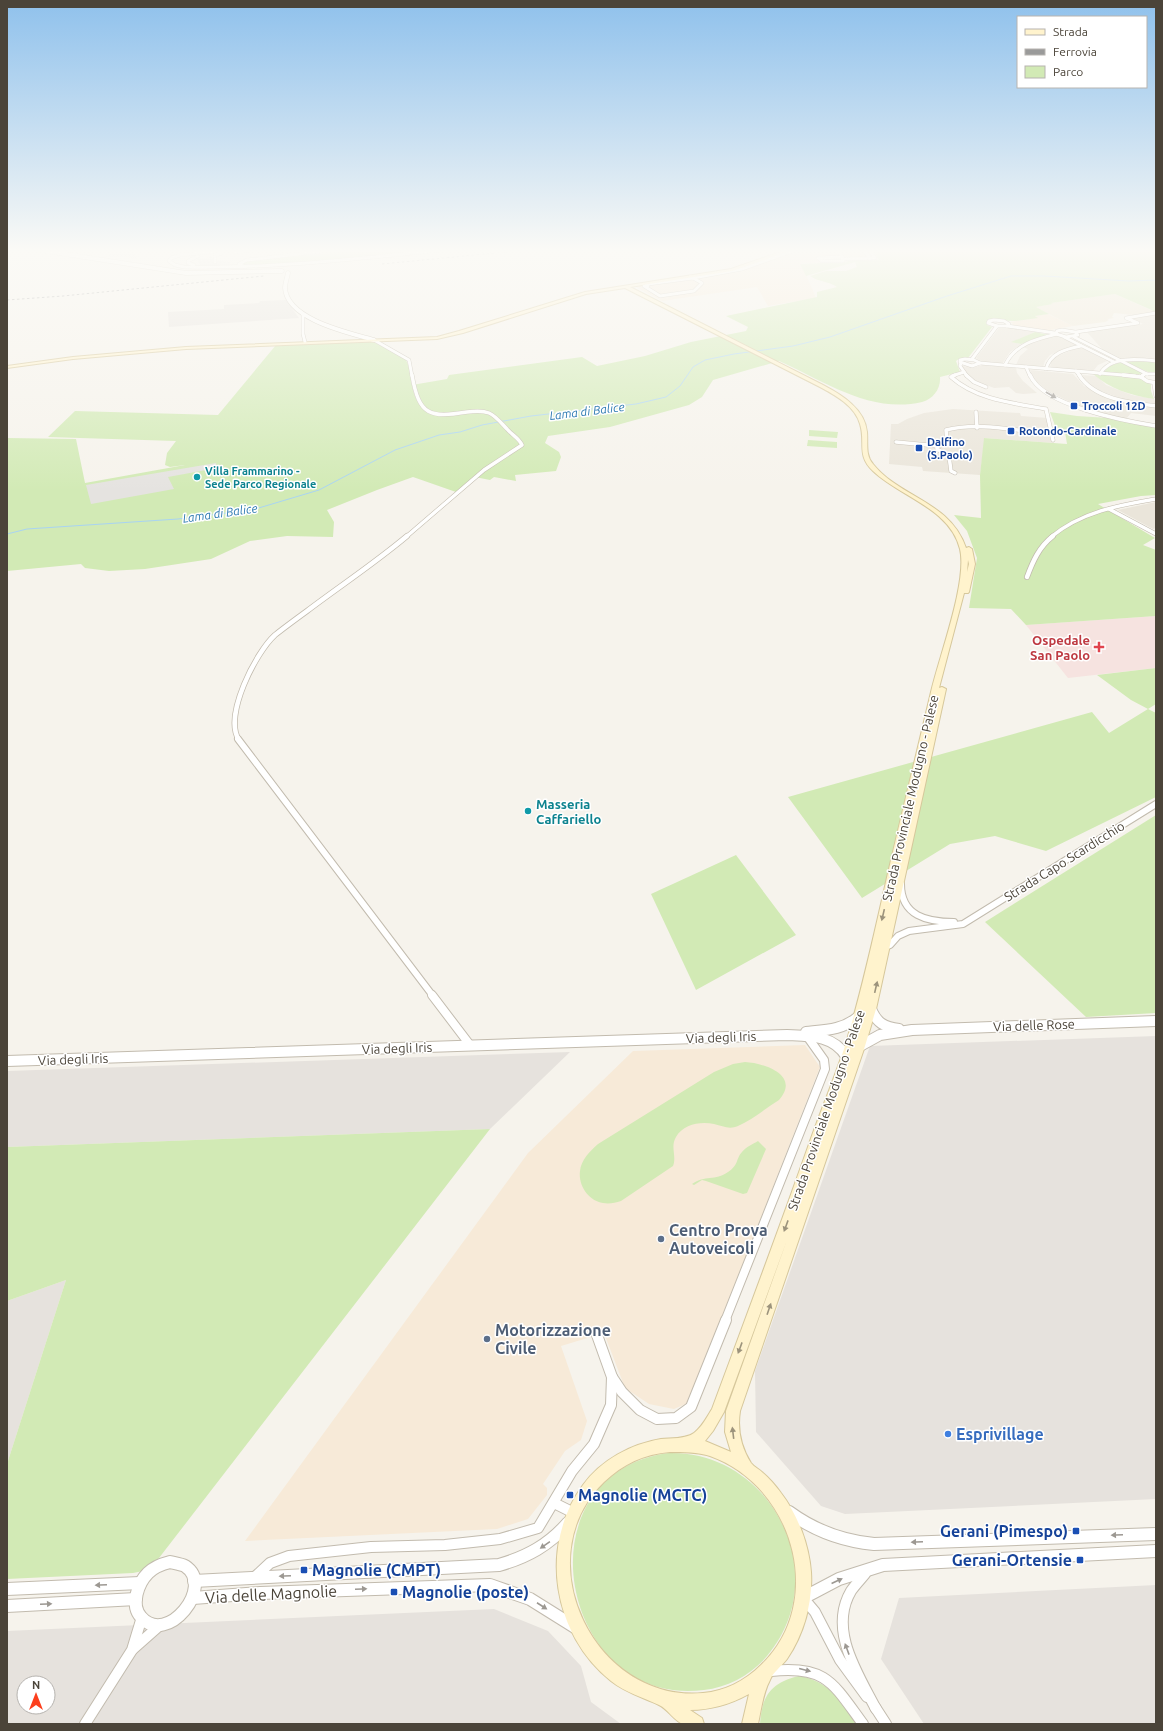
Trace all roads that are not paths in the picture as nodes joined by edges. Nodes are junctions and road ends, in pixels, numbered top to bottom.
1 (303, 330) edge
2 (343, 330) edge
3 (466, 330) edge
4 (713, 330) edge
5 (993, 330) edge
6 (1030, 330) edge
7 (1093, 330) edge
8 (1076, 332) junction
9 (1056, 334) junction
10 (1064, 337) junction
11 (1074, 337) junction
12 (374, 340) junction
13 (305, 342) junction
14 (1081, 346) junction
15 (972, 359) junction
16 (1121, 361) junction
17 (1156, 361) edge
18 (1114, 362) junction
19 (961, 363) junction
20 (980, 363) junction
21 (780, 364) junction
22 (1005, 365) junction
23 (7, 367) edge
24 (1026, 367) junction
25 (1046, 369) junction
26 (1076, 371) junction
27 (964, 372) junction
28 (1100, 374) junction
29 (1147, 374) junction
30 (1156, 374) edge
31 (1141, 377) junction
32 (1155, 385) edge
33 (986, 387) dead end
34 (1156, 396) edge
35 (1156, 406) edge
36 (976, 412) dead end
37 (1156, 426) edge
38 (977, 428) junction
39 (1051, 431) junction
40 (1053, 440) dead end
41 (897, 444) dead end
42 (938, 447) junction
43 (955, 473) dead end
44 (1156, 500) edge
45 (1109, 509) junction
46 (1156, 534) edge
47 (1027, 577) dead end
48 (1156, 804) edge
49 (900, 874) junction
50 (973, 918) junction
51 (885, 947) junction
52 (871, 1009) junction
53 (859, 1016) junction
54 (1156, 1021) edge
55 (912, 1030) junction
56 (787, 1035) junction
57 (807, 1036) junction
58 (470, 1045) junction
59 (860, 1046) junction
60 (846, 1056) junction
61 (7, 1061) edge
62 (597, 1336) dead end
63 (612, 1377) junction
64 (670, 1445) junction
65 (747, 1468) junction
66 (554, 1503) junction
67 (783, 1508) junction
68 (573, 1515) junction
69 (1156, 1534) edge
70 (1156, 1550) edge
71 (872, 1567) junction
72 (254, 1578) junction
73 (194, 1580) junction
74 (140, 1583) junction
75 (7, 1589) edge
76 (193, 1598) junction
77 (803, 1598) junction
78 (136, 1600) junction
79 (7, 1606) edge
80 (142, 1617) junction
81 (161, 1625) junction
82 (579, 1630) junction
83 (132, 1650) junction
84 (765, 1674) junction
85 (666, 1700) junction
86 (876, 1709) junction
87 (85, 1724) edge
88 (696, 1724) edge
89 (750, 1724) edge
90 (863, 1724) edge
91 (886, 1724) edge

1 - 13 street
2 - 12 street
3 - 12 main road
4 - 21 main road, Strada Provinciale Modugno - Palese
5 - 15 street
6 - 9 street
7 - 8 street
8 - 9 street
8 - 11 street
9 - 10 street
9 - 22 street
10 - 11 street
10 - 14 street
11 - 16 street
12 - 13 main road
12 - 58 street
13 - 23 main road
14 - 18 street
14 - 25 street
15 - 19 street
15 - 20 street
16 - 17 street
16 - 18 street
16 - 29 street
18 - 28 street
19 - 20 street
19 - 27 street
20 - 22 street
21 - 49 main road, Strada Provinciale Modugno - Palese
21 -> 53 main road, Strada Provinciale Modugno - Palese
22 - 24 street
24 - 25 street
24 -> 37 street
25 - 26 street
26 - 28 street
26 - 35 street
27 - 33 street
27 - 39 street
28 - 31 street
29 - 30 street
29 - 31 street
31 - 32 street
32 - 34 street
36 - 38 street
38 - 39 street
38 - 42 street
39 - 40 street
41 - 42 street
42 - 43 street
44 - 45 street
45 - 46 street
45 - 47 street
48 - 50 street, Strada Capo Scardicchio
49 - 50 street
49 - 51 main road, Strada Provinciale Modugno - Palese
50 - 51 street
52 -> 51 main road, Strada Provinciale Modugno - Palese
52 - 55 street
52 - 59 main road, Strada Provinciale Modugno - Palese
53 - 56 street
53 - 60 main road, Strada Provinciale Modugno - Palese
54 - 55 street, Via delle Rose
55 - 59 street
56 - 57 street
56 - 58 street, Via degli Iris
57 - 60 street
57 - 63 street
58 - 61 street, Via degli Iris
65 -> 59 main road, Strada Provinciale Modugno - Palese
60 -> 64 main road, Strada Provinciale Modugno - Palese
62 - 63 street
63 - 66 street
64 - 65 main road, Strada Provinciale Modugno - Palese
64 - 68 main road, Strada Provinciale Modugno - Palese
65 - 67 main road, Strada Provinciale Modugno - Palese
66 - 68 street
66 - 72 street
69 -> 67 street
67 - 77 main road, Strada Provinciale Modugno - Palese
68 -> 72 street, Via delle Magnolie
68 - 82 main road, Strada Provinciale Modugno - Palese
70 - 71 street
77 -> 71 street
86 -> 71 street
72 - 73 street, Via delle Magnolie
73 - 74 street
73 - 76 street
74 -> 75 street
74 - 78 street
76 - 81 street
76 -> 82 street, Via delle Magnolie
77 - 84 main road, Strada Provinciale Modugno - Palese
77 - 86 street
79 -> 78 street
78 - 80 street
80 - 81 street
80 - 83 street
81 - 83 street
82 - 85 main road, Strada Provinciale Modugno - Palese
83 - 87 street
84 - 85 main road, Strada Provinciale Modugno - Palese
84 - 89 main road, Strada Provinciale Modugno - Palese
84 -> 90 street
85 - 88 main road, Strada Provinciale Modugno - Palese
86 - 91 street

